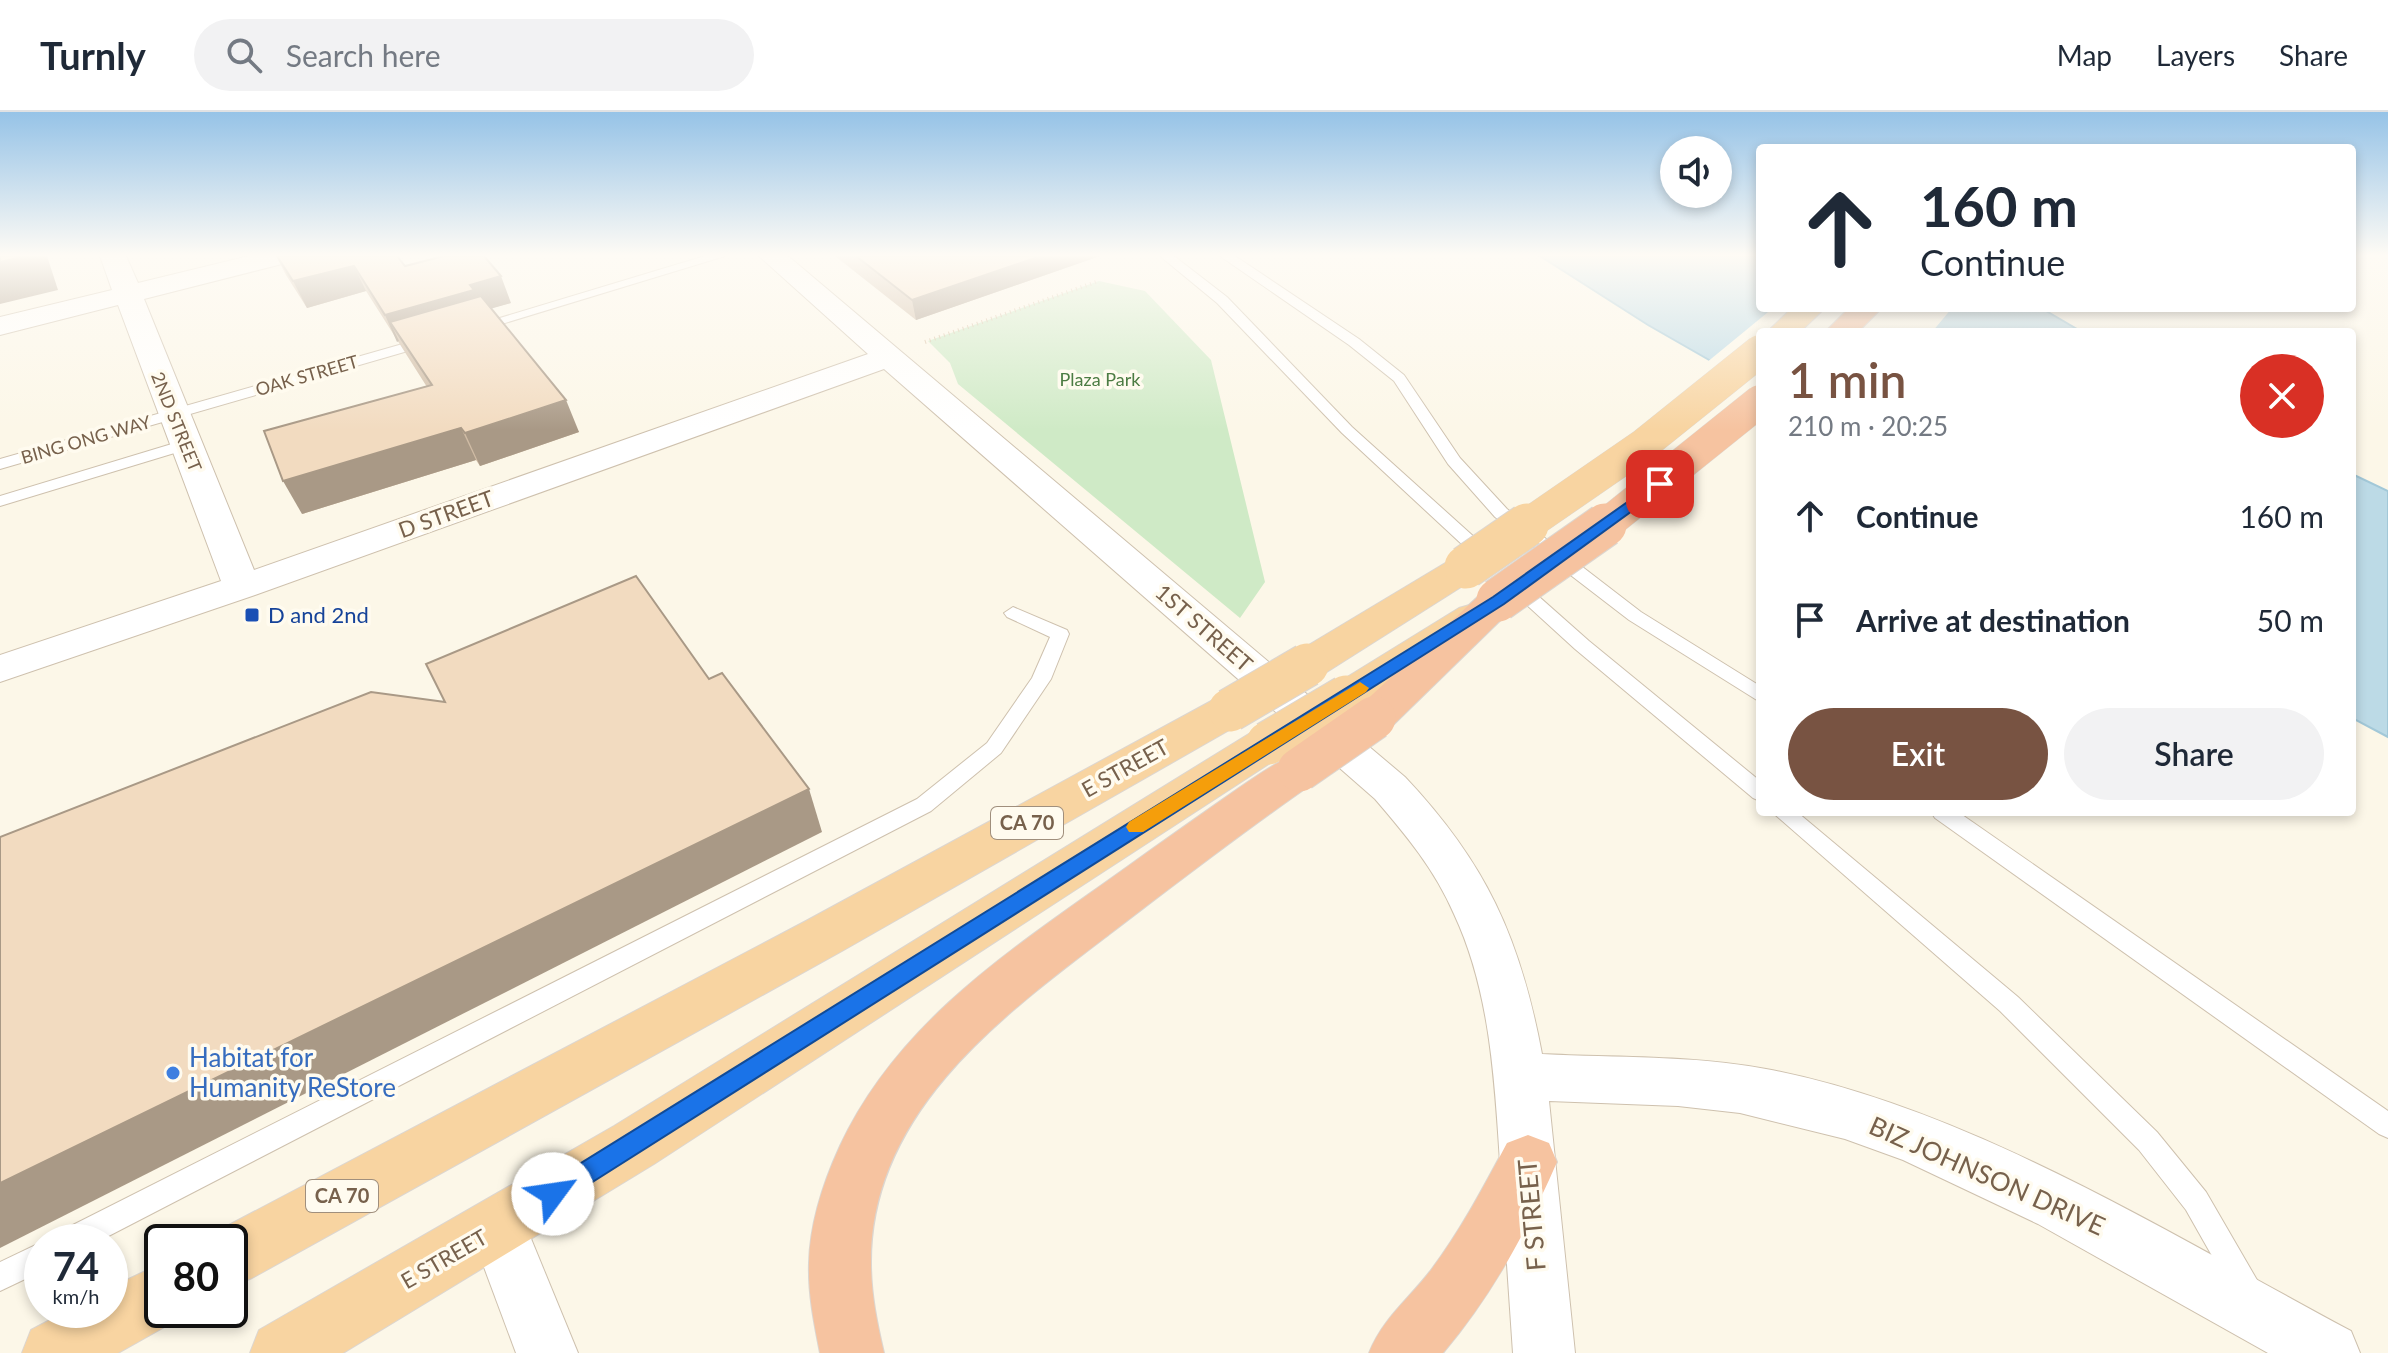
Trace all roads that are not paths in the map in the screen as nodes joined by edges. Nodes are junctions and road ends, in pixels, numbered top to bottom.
1 (48, 314) edge
2 (135, 314) edge
3 (520, 314) edge
4 (841, 314) edge
5 (1236, 314) edge
6 (1312, 314) edge
7 (1803, 314) edge
8 (1860, 314) edge
9 (0, 326) edge
10 (1787, 328) edge
11 (1844, 328) edge
12 (461, 331) edge
13 (446, 336) edge
14 (1756, 354) edge
15 (891, 356) junction
16 (1756, 404) edge
17 (173, 415) junction
18 (185, 445) junction
19 (0, 464) edge
20 (0, 501) edge
21 (242, 587) junction
22 (1013, 613) dead end
23 (0, 669) edge
24 (1756, 692) edge
25 (1284, 756) junction
26 (1756, 790) edge
27 (1788, 816) edge
28 (1948, 816) edge
29 (1522, 1076) junction
30 (2388, 1126) edge
31 (1528, 1162) junction
32 (104, 1224) edge
33 (498, 1227) junction
34 (248, 1247) edge
35 (24, 1265) edge
36 (0, 1277) edge
37 (144, 1304) edge
38 (2263, 1318) junction
39 (54, 1353) edge
40 (282, 1353) edge
41 (547, 1353) edge
42 (852, 1353) edge
43 (1401, 1353) edge
44 (1544, 1353) edge
45 (2329, 1353) edge

1 - 9 street
2 - 17 street, 2ND STREET
3 - 12 lane
4 - 15 street, 1ST STREET
5 - 26 lane
6 - 24 lane
7 - 10 highway
8 - 11 highway
13 - 17 lane, OAK STREET
14 - 34 highway, E STREET / CA 70, bridge
15 - 21 street, D STREET
15 - 29 street, 1ST STREET
16 - 25 highway, bridge
17 - 18 street, 2ND STREET
17 - 19 lane, BING ONG WAY
18 - 20 lane
18 - 21 street, 2ND STREET
21 - 23 street, D STREET
22 - 32 lane
25 - 33 highway, E STREET / CA 70
25 - 42 highway
27 - 38 lane
28 - 30 lane
29 - 31 street, F STREET
29 - 38 street, BIZ JOHNSON DRIVE
31 - 43 highway
31 - 44 street, F STREET
33 - 40 highway, E STREET / CA 70
33 - 41 street
35 - 36 lane
37 - 39 highway
38 - 45 street, BIZ JOHNSON DRIVE

